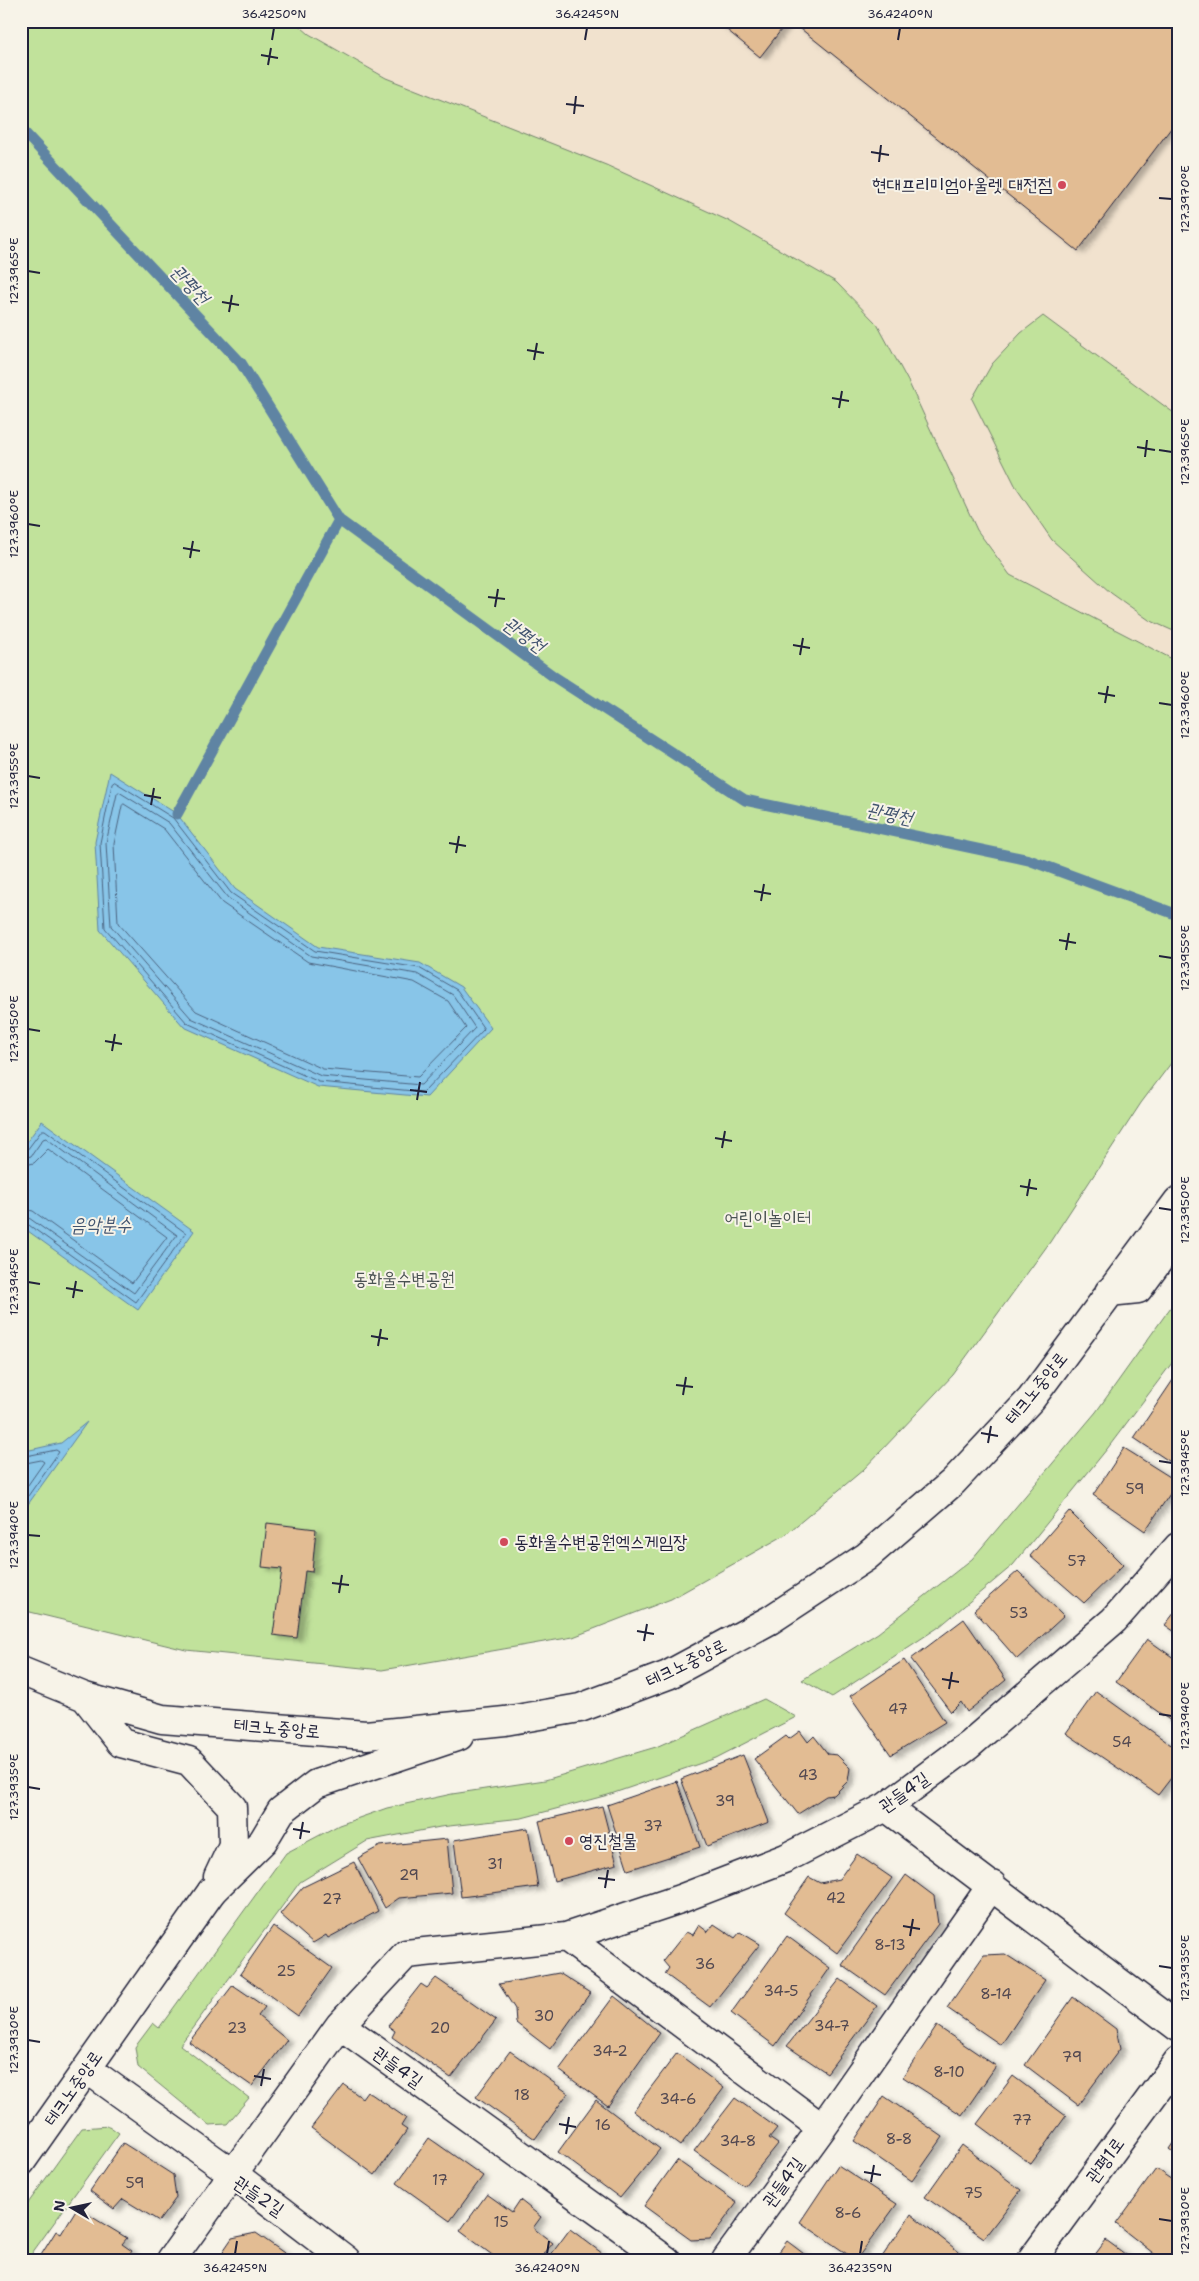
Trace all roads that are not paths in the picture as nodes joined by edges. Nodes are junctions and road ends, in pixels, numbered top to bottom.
1 (1178, 1201) edge
2 (1178, 1242) edge
3 (1109, 1292) junction
4 (1178, 1547) edge
5 (23, 1673) edge
6 (84, 1697) junction
7 (505, 1721) junction
8 (886, 1807) junction
9 (992, 1885) junction
10 (212, 1891) junction
11 (566, 1937) junction
12 (340, 2025) junction
13 (1178, 2027) edge
14 (1178, 2061) edge
15 (87, 2069) junction
16 (822, 2128) junction
17 (21, 2162) edge
18 (232, 2173) junction
19 (171, 2260) edge
20 (346, 2260) edge
21 (666, 2260) edge
22 (726, 2260) edge
23 (1032, 2260) edge

1 - 3 street, 테크노중앙로
2 - 3 street
3 - 7 street, 테크노중앙로
4 - 8 street, 관들4길
5 - 6 street, 테크노중앙로
6 - 7 street, 테크노중앙로
6 - 10 street
7 - 10 street
8 - 9 street
8 - 11 street, 관들4길
9 - 13 street
9 - 16 street, 관들4길
10 - 15 street, 테크노중앙로
11 - 12 street, 관들4길
11 - 16 street
12 - 18 street
12 - 21 street, 관들4길
14 - 23 street, 관평1로
15 - 17 street, 테크노중앙로
15 - 18 street
16 - 22 street, 관들4길
18 - 19 street, 관들2길
18 - 20 street, 관들2길

